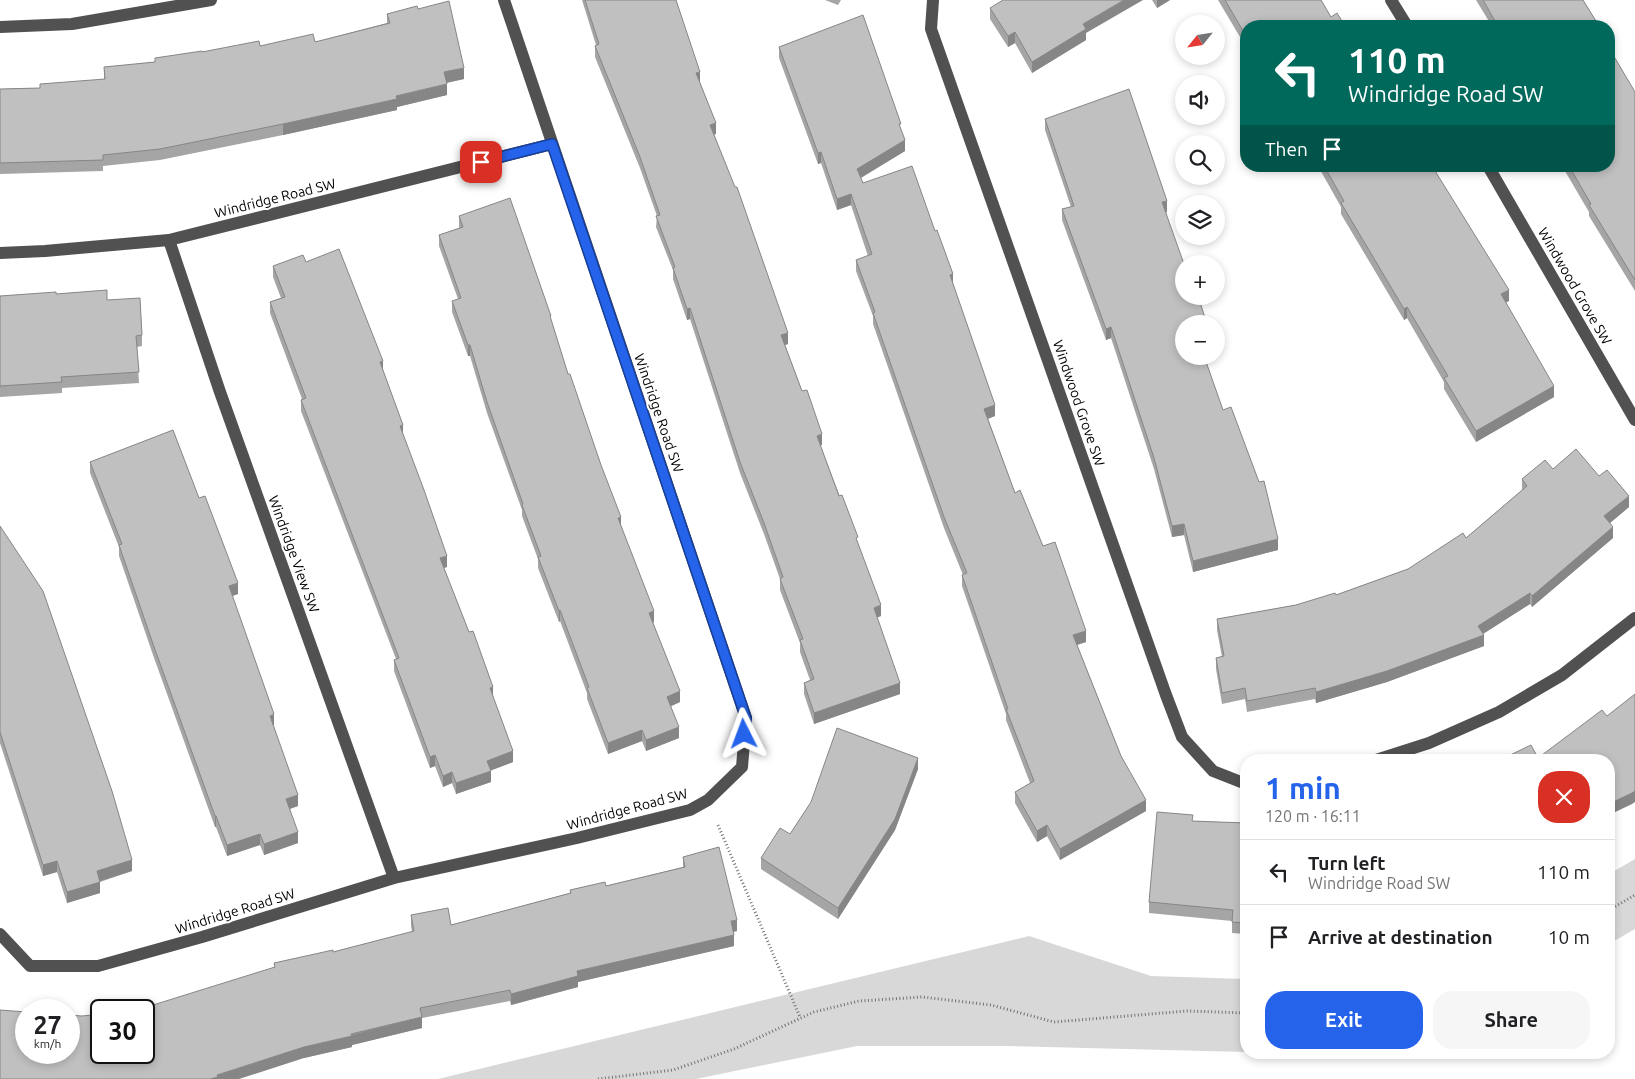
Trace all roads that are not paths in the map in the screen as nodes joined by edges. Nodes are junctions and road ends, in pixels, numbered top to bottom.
1 (210, 0) edge
2 (504, 0) edge
3 (933, 0) edge
4 (1391, 0) edge
5 (1403, 20) edge
6 (0, 27) edge
7 (552, 144) junction
8 (1491, 172) edge
9 (169, 240) junction
10 (0, 253) edge
11 (1635, 420) edge
12 (1635, 618) edge
13 (1395, 754) edge
14 (1240, 782) edge
15 (394, 878) junction
16 (0, 934) edge

1 - 6 street
2 - 7 street, Windridge Road SW
3 - 14 street, Windwood Grove SW
4 - 5 street
7 - 9 street, Windridge Road SW
7 - 15 street, Windridge Road SW
8 - 11 street, Windwood Grove SW
9 - 10 street, Windridge Road SW
9 - 15 street, Windridge View SW
12 - 13 street
15 - 16 street, Windridge Road SW

